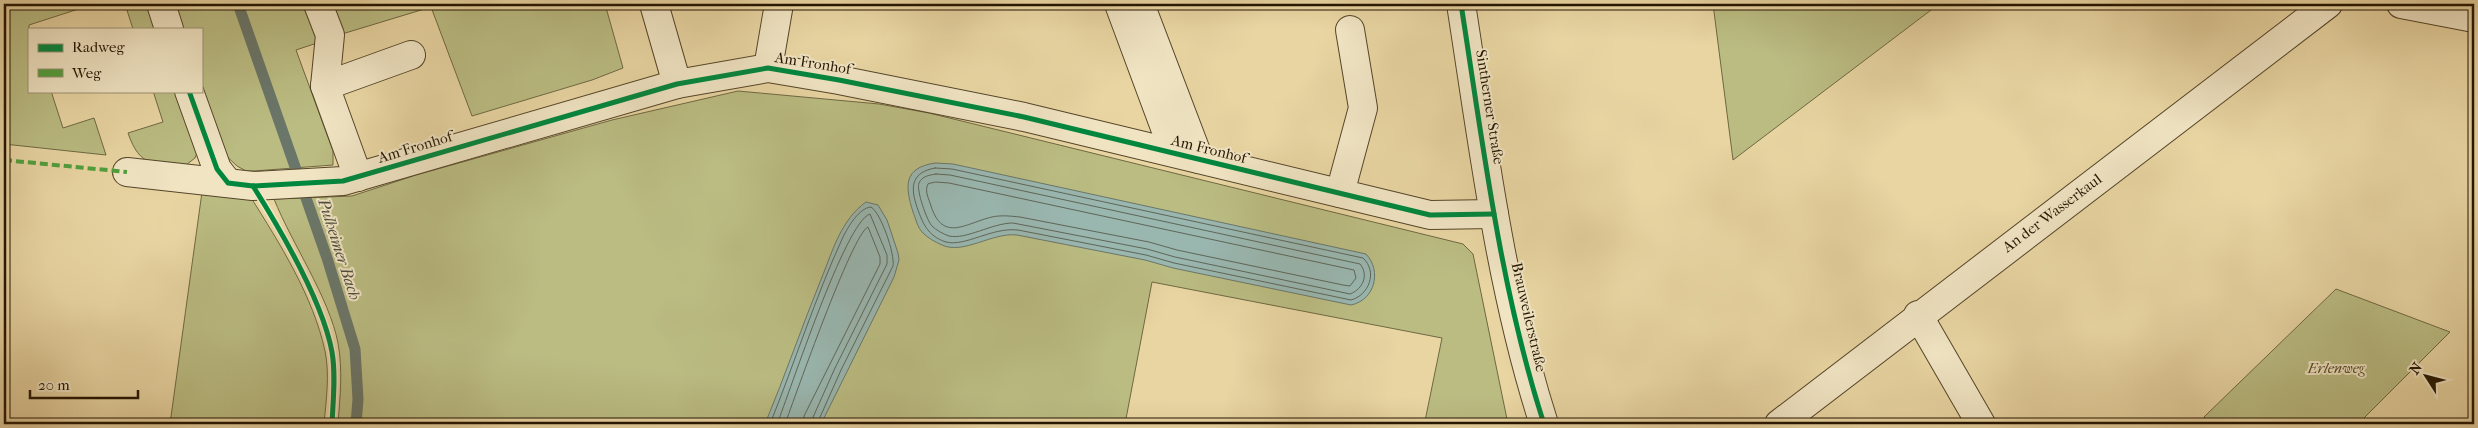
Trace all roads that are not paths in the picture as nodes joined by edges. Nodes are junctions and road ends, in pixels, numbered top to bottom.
1 (161, 4) edge
2 (318, 4) edge
3 (654, 4) edge
4 (779, 4) edge
5 (1119, 4) edge
6 (1140, 4) edge
7 (1461, 4) edge
8 (2328, 4) edge
9 (2401, 4) edge
10 (2474, 18) edge
11 (169, 28) edge
12 (1350, 30) dead end
13 (411, 56) dead end
14 (768, 68) junction
15 (677, 84) junction
16 (324, 86) junction
17 (189, 92) edge
18 (1187, 156) junction
19 (127, 172) dead end
20 (350, 179) junction
21 (228, 183) junction
22 (1340, 193) junction
23 (1494, 214) junction
24 (1918, 315) junction
25 (1544, 424) edge
26 (1778, 424) edge
27 (1981, 424) edge

1 - 11 street
2 - 16 street
3 - 15 street
4 - 14 street
5 - 18 street
6 - 18 street
7 - 23 street, Sintherner Straße
8 - 24 street, An der Wasserkaul
9 - 10 street
12 - 22 street
13 - 16 street
14 - 15 street, Am Fronhof
14 - 18 street, Am Fronhof
15 - 20 street, Am Fronhof
16 - 20 street
17 - 21 street
18 - 22 street, Am Fronhof
19 - 21 street, Am Fronhof
20 - 21 street, Am Fronhof
22 - 23 street, Am Fronhof
23 - 25 street, Brauweilerstraße
24 - 26 street, An der Wasserkaul
24 - 27 street

